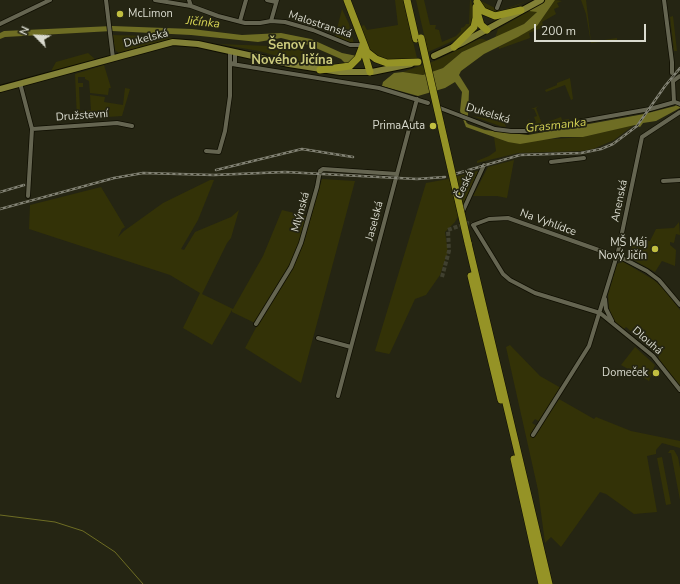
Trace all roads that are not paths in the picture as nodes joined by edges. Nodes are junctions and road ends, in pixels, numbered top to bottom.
1 (50, 0) edge
2 (106, 0) edge
3 (155, 0) edge
4 (189, 0) edge
5 (246, 0) edge
6 (267, 0) edge
7 (347, 0) edge
8 (408, 0) edge
9 (412, 0) edge
10 (500, 0) edge
11 (541, 0) edge
12 (664, 0) edge
13 (276, 1) edge
14 (476, 2) edge
15 (191, 6) junction
16 (497, 8) dead end
17 (521, 10) junction
18 (271, 20) junction
19 (240, 21) junction
20 (0, 24) edge
21 (487, 30) junction
22 (419, 39) junction
23 (454, 47) junction
24 (364, 49) junction
25 (232, 51) junction
26 (434, 56) dead end
27 (113, 58) junction
28 (418, 62) joint
29 (230, 64) junction
30 (235, 64) junction
31 (320, 70) junction
32 (371, 72) junction
33 (672, 73) dead end
34 (680, 76) edge
35 (20, 83) junction
36 (0, 89) edge
37 (416, 99) junction
38 (428, 103) dead end
39 (676, 103) edge
40 (440, 108) dead end
41 (680, 112) edge
42 (132, 126) dead end
43 (32, 129) junction
44 (206, 151) dead end
45 (584, 158) dead end
46 (551, 162) dead end
47 (484, 165) dead end
48 (397, 174) junction
49 (680, 180) edge
50 (663, 181) dead end
51 (28, 196) dead end
52 (462, 213) dead end
53 (466, 244) junction
54 (617, 257) junction
55 (606, 294) junction
56 (680, 305) edge
57 (600, 313) junction
58 (256, 324) dead end
59 (616, 326) junction
60 (318, 338) dead end
61 (351, 347) junction
62 (680, 390) edge
63 (338, 396) dead end
64 (533, 435) dead end
65 (542, 584) edge
66 (549, 584) edge

1 - 20 street
2 - 27 street
3 - 15 street, Malostranská
4 - 15 street
5 - 19 street
6 - 13 street
7 - 24 highway
8 - 22 highway
9 - 22 highway
10 - 16 street
11 - 17 main road
12 - 33 street
13 - 18 street
14 - 17 highway
14 - 21 highway
14 - 23 highway
15 - 19 street, Malostranská
17 - 21 main road
18 - 19 street, Malostranská
18 - 24 street, Malostranská
21 - 23 main road
22 - 53 highway
23 - 26 main road
24 - 28 highway
24 - 31 highway
24 - 32 highway
25 - 27 main road, Dukelská
25 - 29 street
25 - 30 street
25 - 31 main road, Dukelská
27 - 35 main road, Dukelská
28 - 32 main road, Dukelská
29 - 30 street
29 - 44 street
30 - 37 street
31 - 32 main road, Dukelská
34 - 39 street
35 - 36 main road, Dukelská
35 - 43 street
37 - 38 street
37 - 48 street, Jaselská
39 - 40 street, Dukelská
41 - 54 street, Anenská
42 - 43 street, Družstevní
43 - 51 street
45 - 46 street
47 - 52 street, Česká
48 - 58 street, Mlýnská
48 - 61 street, Jaselská
49 - 50 street
53 - 65 highway
53 - 66 highway
54 - 55 street, Anenská
54 - 56 street, Na Vyhlídce
54 - 57 street, Na Vyhlídce
55 - 57 street, Anenská
55 - 59 street, Dlouhá
57 - 59 street, Dlouhá
57 - 64 street, Anenská
59 - 62 street, Dlouhá
60 - 61 street
61 - 63 street, Jaselská

